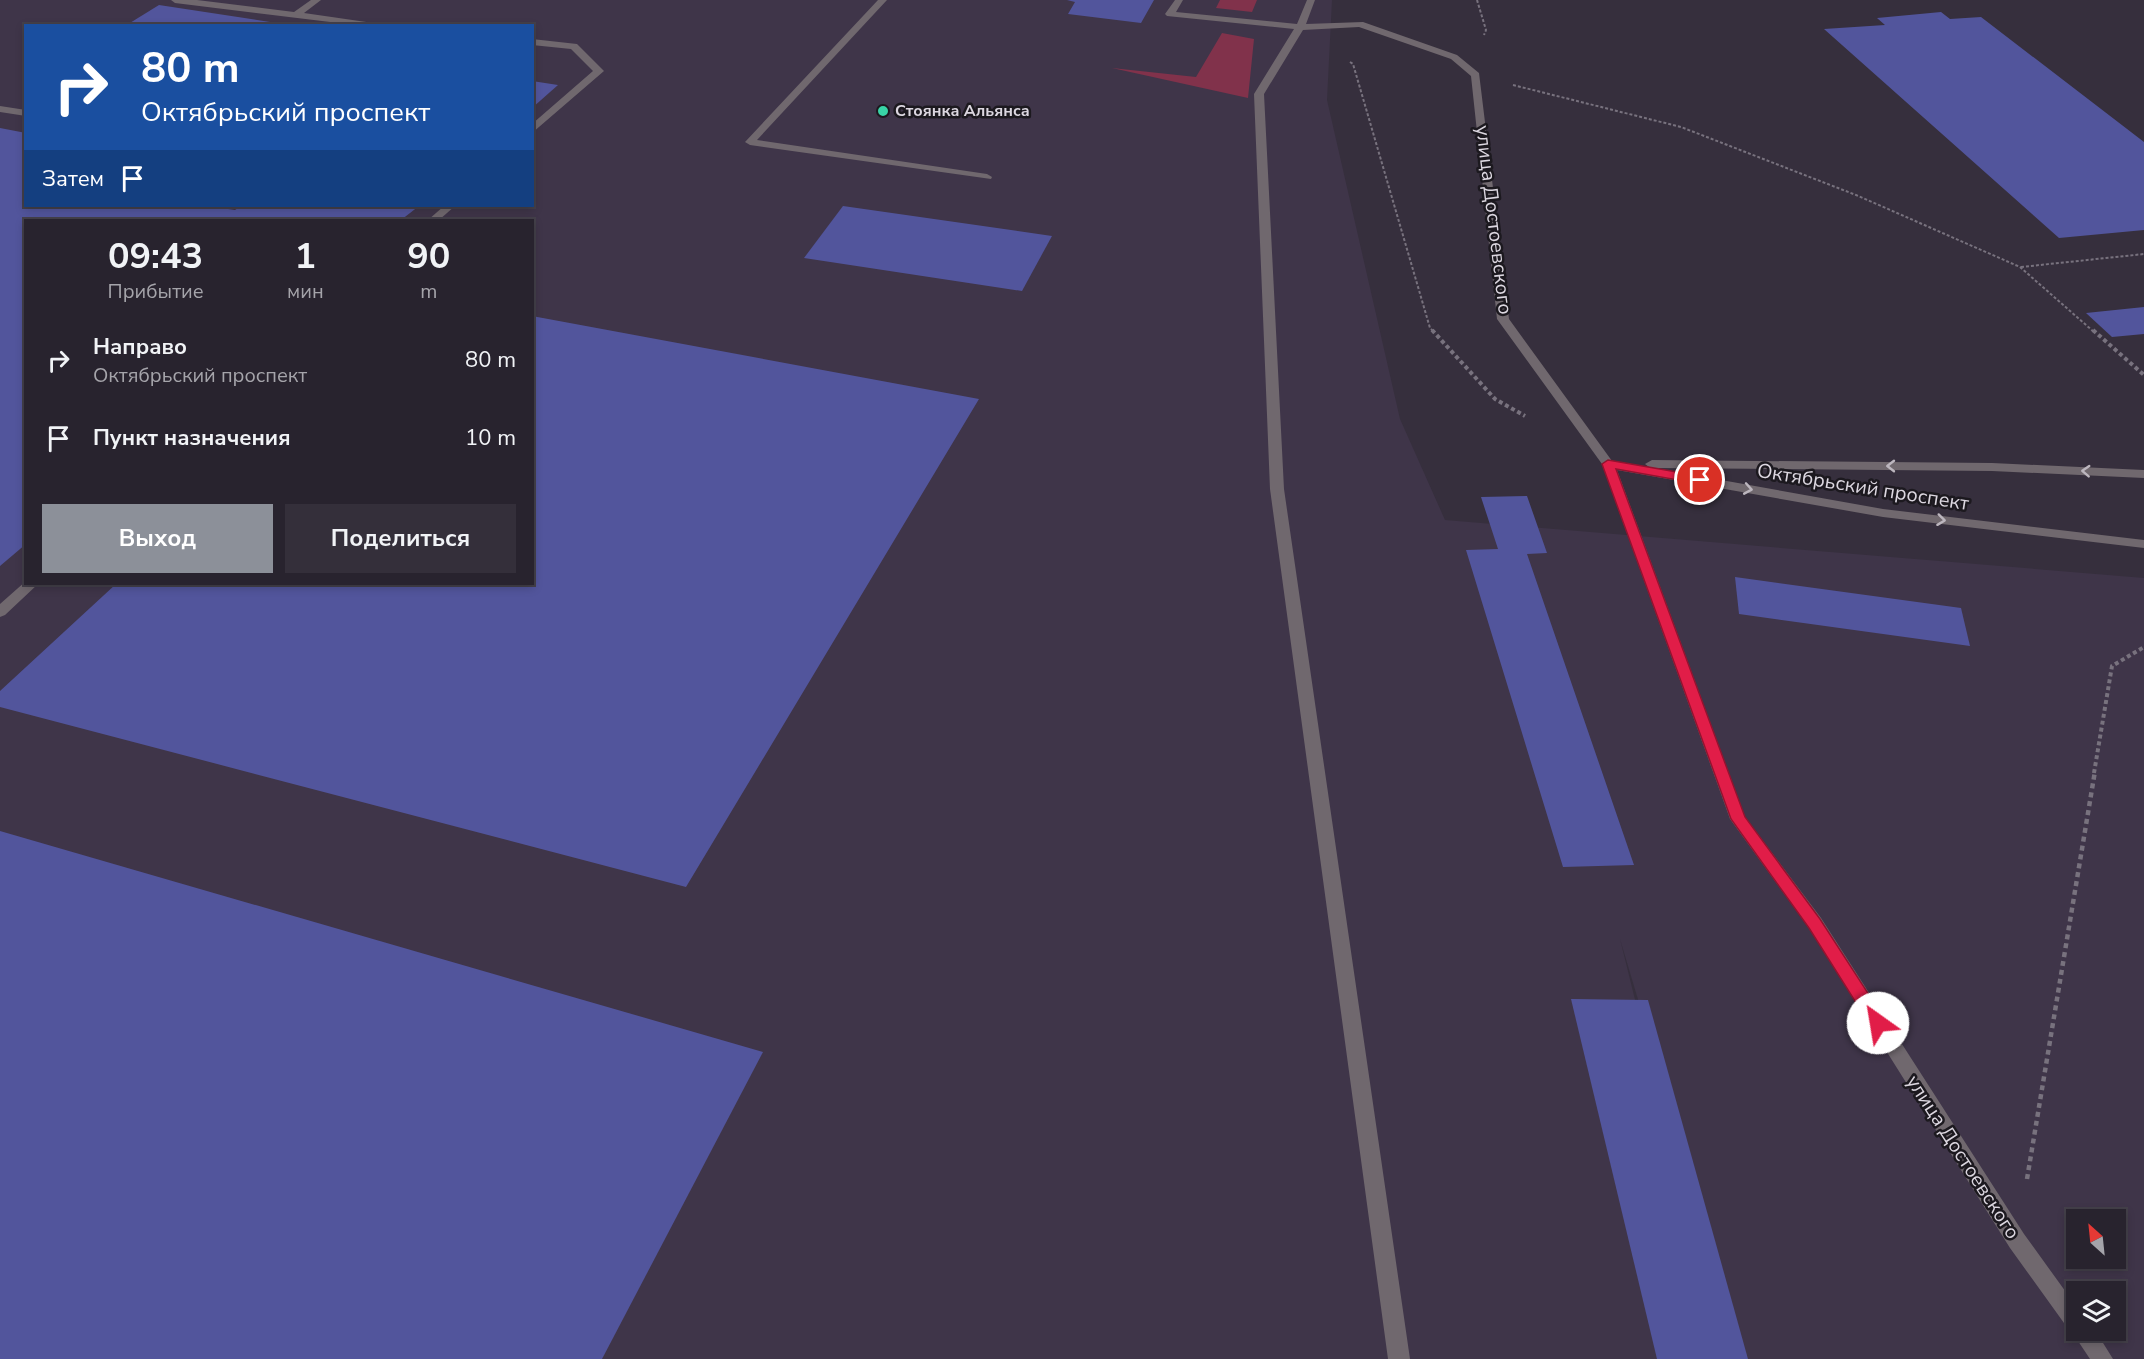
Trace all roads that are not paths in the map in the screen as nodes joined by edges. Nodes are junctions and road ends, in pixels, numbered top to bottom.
1 (175, 0) edge
2 (317, 0) edge
3 (883, 0) edge
4 (1179, 0) edge
5 (1311, 0) edge
6 (296, 14) junction
7 (374, 24) edge
8 (1300, 27) junction
9 (534, 42) edge
10 (0, 109) edge
11 (24, 113) edge
12 (534, 128) edge
13 (987, 177) dead end
14 (449, 207) edge
15 (434, 219) edge
16 (1608, 464) junction
17 (2144, 474) edge
18 (2144, 544) edge
19 (31, 585) edge
20 (0, 612) edge
21 (2066, 1309) edge
22 (2090, 1341) edge
23 (1399, 1359) edge
24 (2102, 1359) edge

1 - 6 street
2 - 6 street
3 - 13 street
4 - 8 street
5 - 8 street
6 - 7 street
8 - 16 street, улица Достоевского
8 - 23 street
9 - 12 street
10 - 11 street
14 - 15 street
17 -> 16 street, Октябрьский проспект
16 -> 18 street, Октябрьский проспект
16 - 21 street, улица Достоевского
19 - 20 street
22 - 24 street

